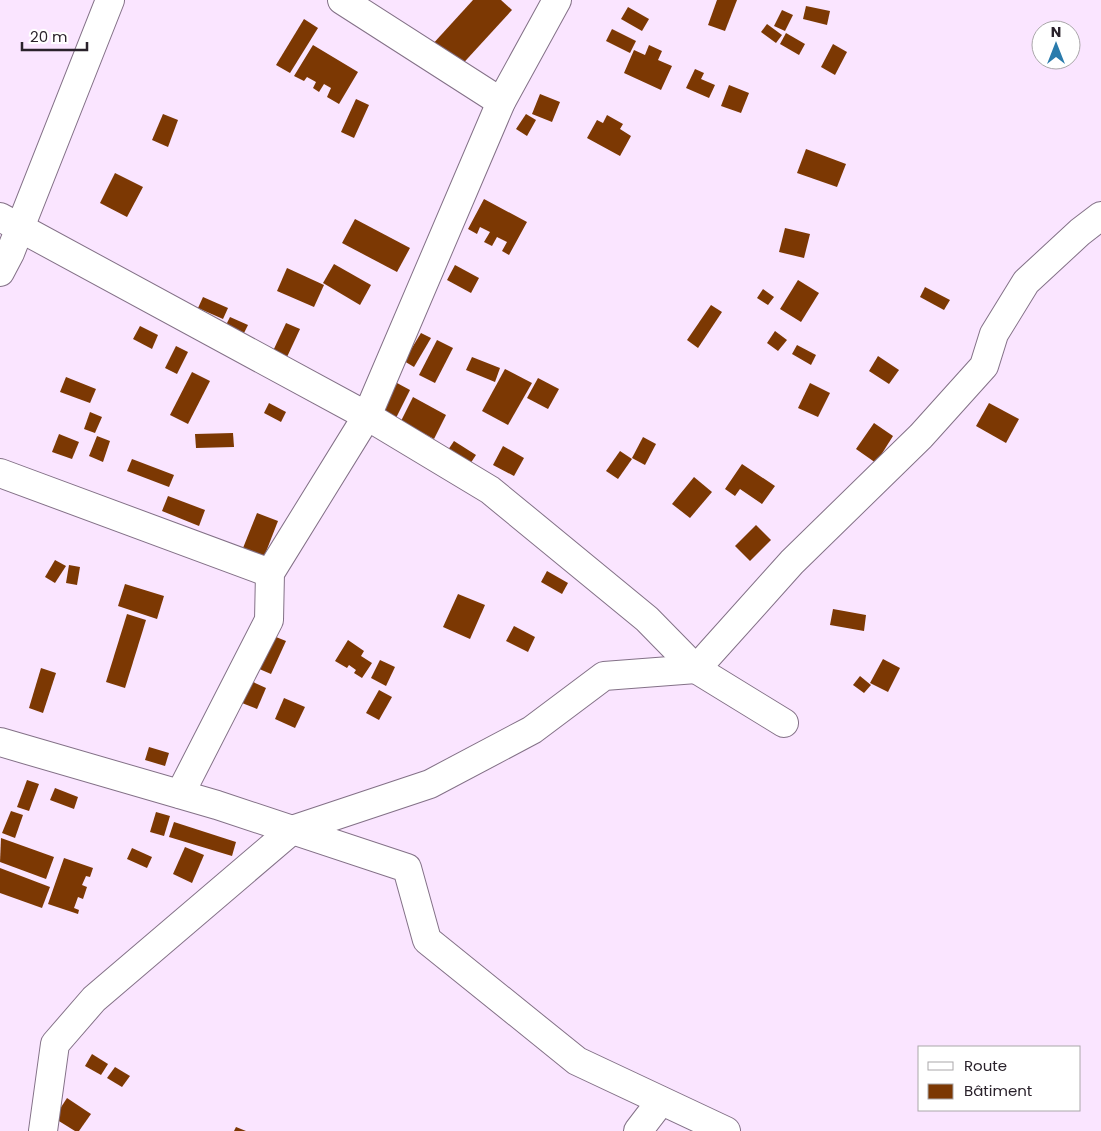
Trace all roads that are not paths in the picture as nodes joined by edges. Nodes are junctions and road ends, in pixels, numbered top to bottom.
1 (110, 0) edge
2 (342, 0) edge
3 (557, 0) edge
4 (501, 102) junction
5 (1101, 216) edge
6 (9, 222) edge
7 (0, 272) edge
8 (367, 416) junction
9 (0, 473) edge
10 (270, 573) junction
11 (696, 669) junction
12 (784, 723) dead end
13 (0, 742) edge
14 (180, 794) junction
15 (292, 830) junction
16 (661, 1101) junction
17 (43, 1131) edge
18 (638, 1131) edge
19 (726, 1131) edge

1 - 6 street
2 - 4 street
3 - 4 street
4 - 8 street
5 - 11 street
6 - 7 street
6 - 8 street
8 - 10 street
8 - 11 street
9 - 10 street
10 - 14 street
11 - 12 street
11 - 15 street
13 - 14 street
14 - 15 street
15 - 16 street
15 - 17 street
16 - 18 street
16 - 19 street

